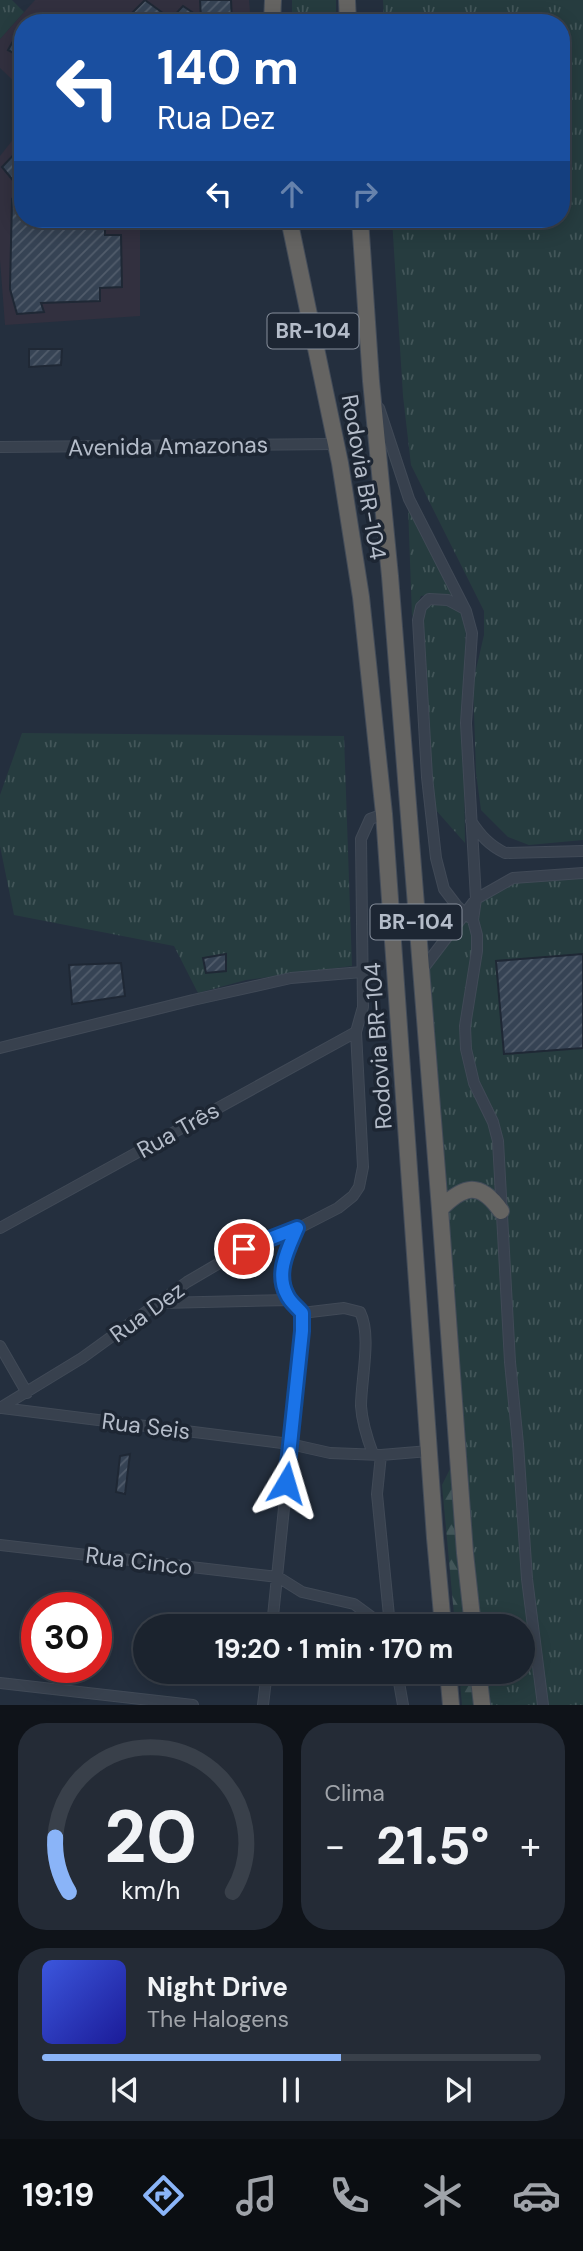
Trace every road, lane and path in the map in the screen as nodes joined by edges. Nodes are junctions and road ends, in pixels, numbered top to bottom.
1 (291, 228) edge
2 (361, 228) edge
3 (371, 381) junction
4 (336, 444) junction
5 (0, 447) edge
6 (466, 611) junction
7 (384, 814) junction
8 (470, 819) junction
9 (583, 851) edge
10 (583, 873) edge
11 (475, 899) junction
12 (464, 913) junction
13 (473, 920) junction
14 (362, 972) junction
15 (420, 973) junction
16 (356, 1032) junction
17 (0, 1048) edge
18 (440, 1209) junction
19 (501, 1212) junction
20 (0, 1228) edge
21 (297, 1228) junction
22 (290, 1300) junction
23 (160, 1303) junction
24 (302, 1313) junction
25 (0, 1346) edge
26 (27, 1394) junction
27 (1, 1408) edge
28 (290, 1444) junction
29 (429, 1451) junction
30 (377, 1455) junction
31 (0, 1545) edge
32 (278, 1577) junction
33 (273, 1614) edge
34 (368, 1614) edge
35 (389, 1614) edge
36 (442, 1614) edge
37 (472, 1614) edge
38 (0, 1683) edge
39 (265, 1684) edge
40 (399, 1684) edge
41 (449, 1684) edge
42 (480, 1684) edge
43 (193, 1705) edge
44 (263, 1705) edge
45 (403, 1705) edge
46 (451, 1705) edge
47 (482, 1705) edge
48 (543, 1705) edge

1 - 4 highway, Rodovia BR-104 / BR-104
2 - 3 highway, Rodovia BR-104 / BR-104
3 - 6 street
3 - 15 highway, Rodovia BR-104 / BR-104
4 - 5 street, Avenida Amazonas
4 - 7 highway, Rodovia BR-104 / BR-104
6 - 8 street
6 - 12 street
7 - 14 street
7 - 29 highway, Rodovia BR-104 / BR-104
8 - 9 street
8 - 11 street
10 - 11 street
11 - 12 street
11 - 13 street
12 - 13 street
12 - 15 street
13 - 19 street
14 - 16 street
14 - 17 street
15 - 18 highway, Rodovia BR-104 / BR-104
16 - 20 street, Rua Três
16 - 21 street, Rua Dez
18 - 19 highway
18 - 37 highway, Rodovia BR-104 / BR-104
19 - 48 street
21 - 22 street
21 - 23 street, Rua Dez
22 - 23 street
22 - 24 street
23 - 26 street, Rua Dez
24 - 28 street
24 - 30 street
25 - 26 street
26 - 27 street, Rua Dez
27 - 28 street, Rua Seis
28 - 30 street, Rua Seis
28 - 32 street
29 - 30 street, Rua Seis
29 - 36 highway, Rodovia BR-104 / BR-104
30 - 35 street
31 - 32 street, Rua Cinco
32 - 33 street
32 - 34 street
38 - 43 street
39 - 44 street
40 - 45 street
41 - 46 highway
42 - 47 highway

